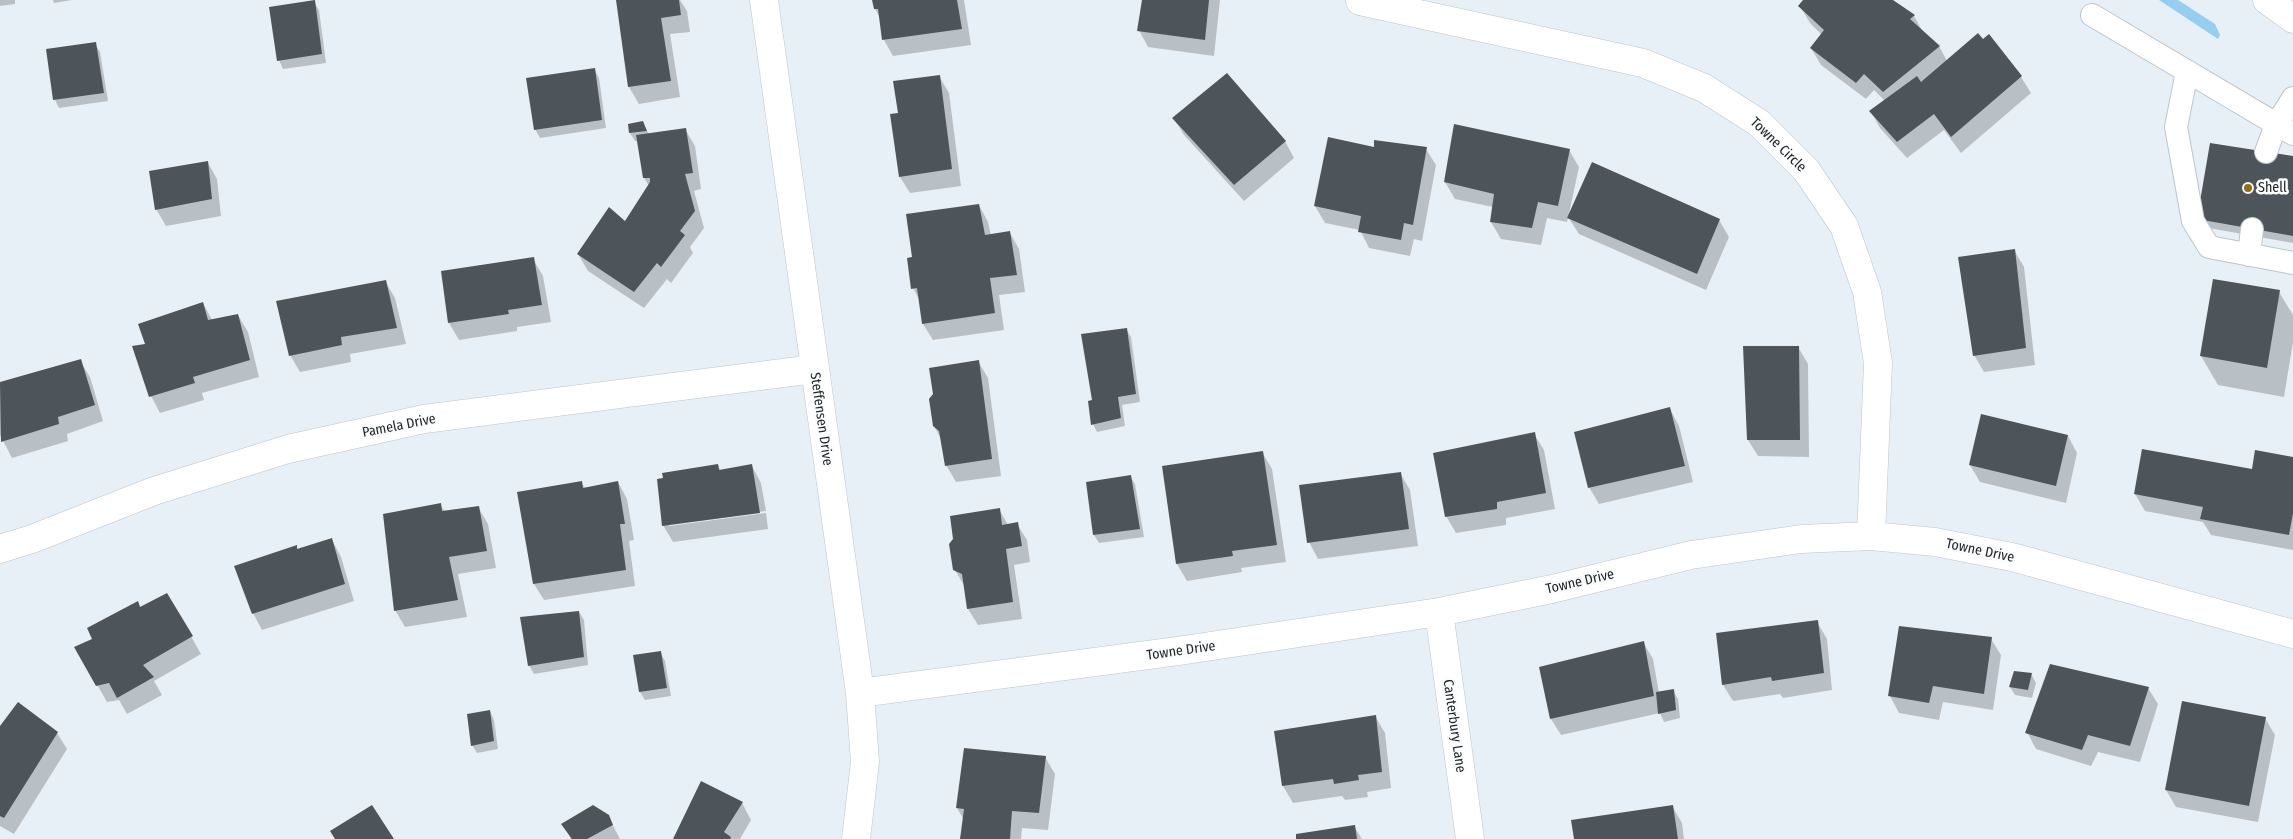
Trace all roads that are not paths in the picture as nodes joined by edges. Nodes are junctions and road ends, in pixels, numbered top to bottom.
1 (764, 0) edge
2 (2267, 0) edge
3 (1360, 1) dead end
4 (2092, 15) dead end
5 (2293, 20) edge
6 (2187, 72) junction
7 (2293, 98) edge
8 (2285, 130) edge
9 (2266, 152) dead end
10 (2252, 229) dead end
11 (2249, 255) junction
12 (2293, 263) edge
13 (814, 369) junction
14 (1872, 536) junction
15 (0, 549) edge
16 (1439, 612) junction
17 (2293, 634) edge
18 (860, 694) junction
19 (856, 839) edge
20 (1470, 839) edge

1 - 13 street, Steffensen Drive
2 - 5 street
3 - 14 street, Towne Circle
4 - 6 lane
6 - 8 lane
6 - 11 lane
7 - 8 lane
8 - 9 lane
10 - 11 lane
11 - 12 lane
13 - 15 street, Pamela Drive
13 - 18 street, Steffensen Drive
14 - 16 street, Towne Drive
14 - 17 street, Towne Drive
16 - 18 street, Towne Drive
16 - 20 street, Canterbury Lane
18 - 19 street, Steffensen Drive

